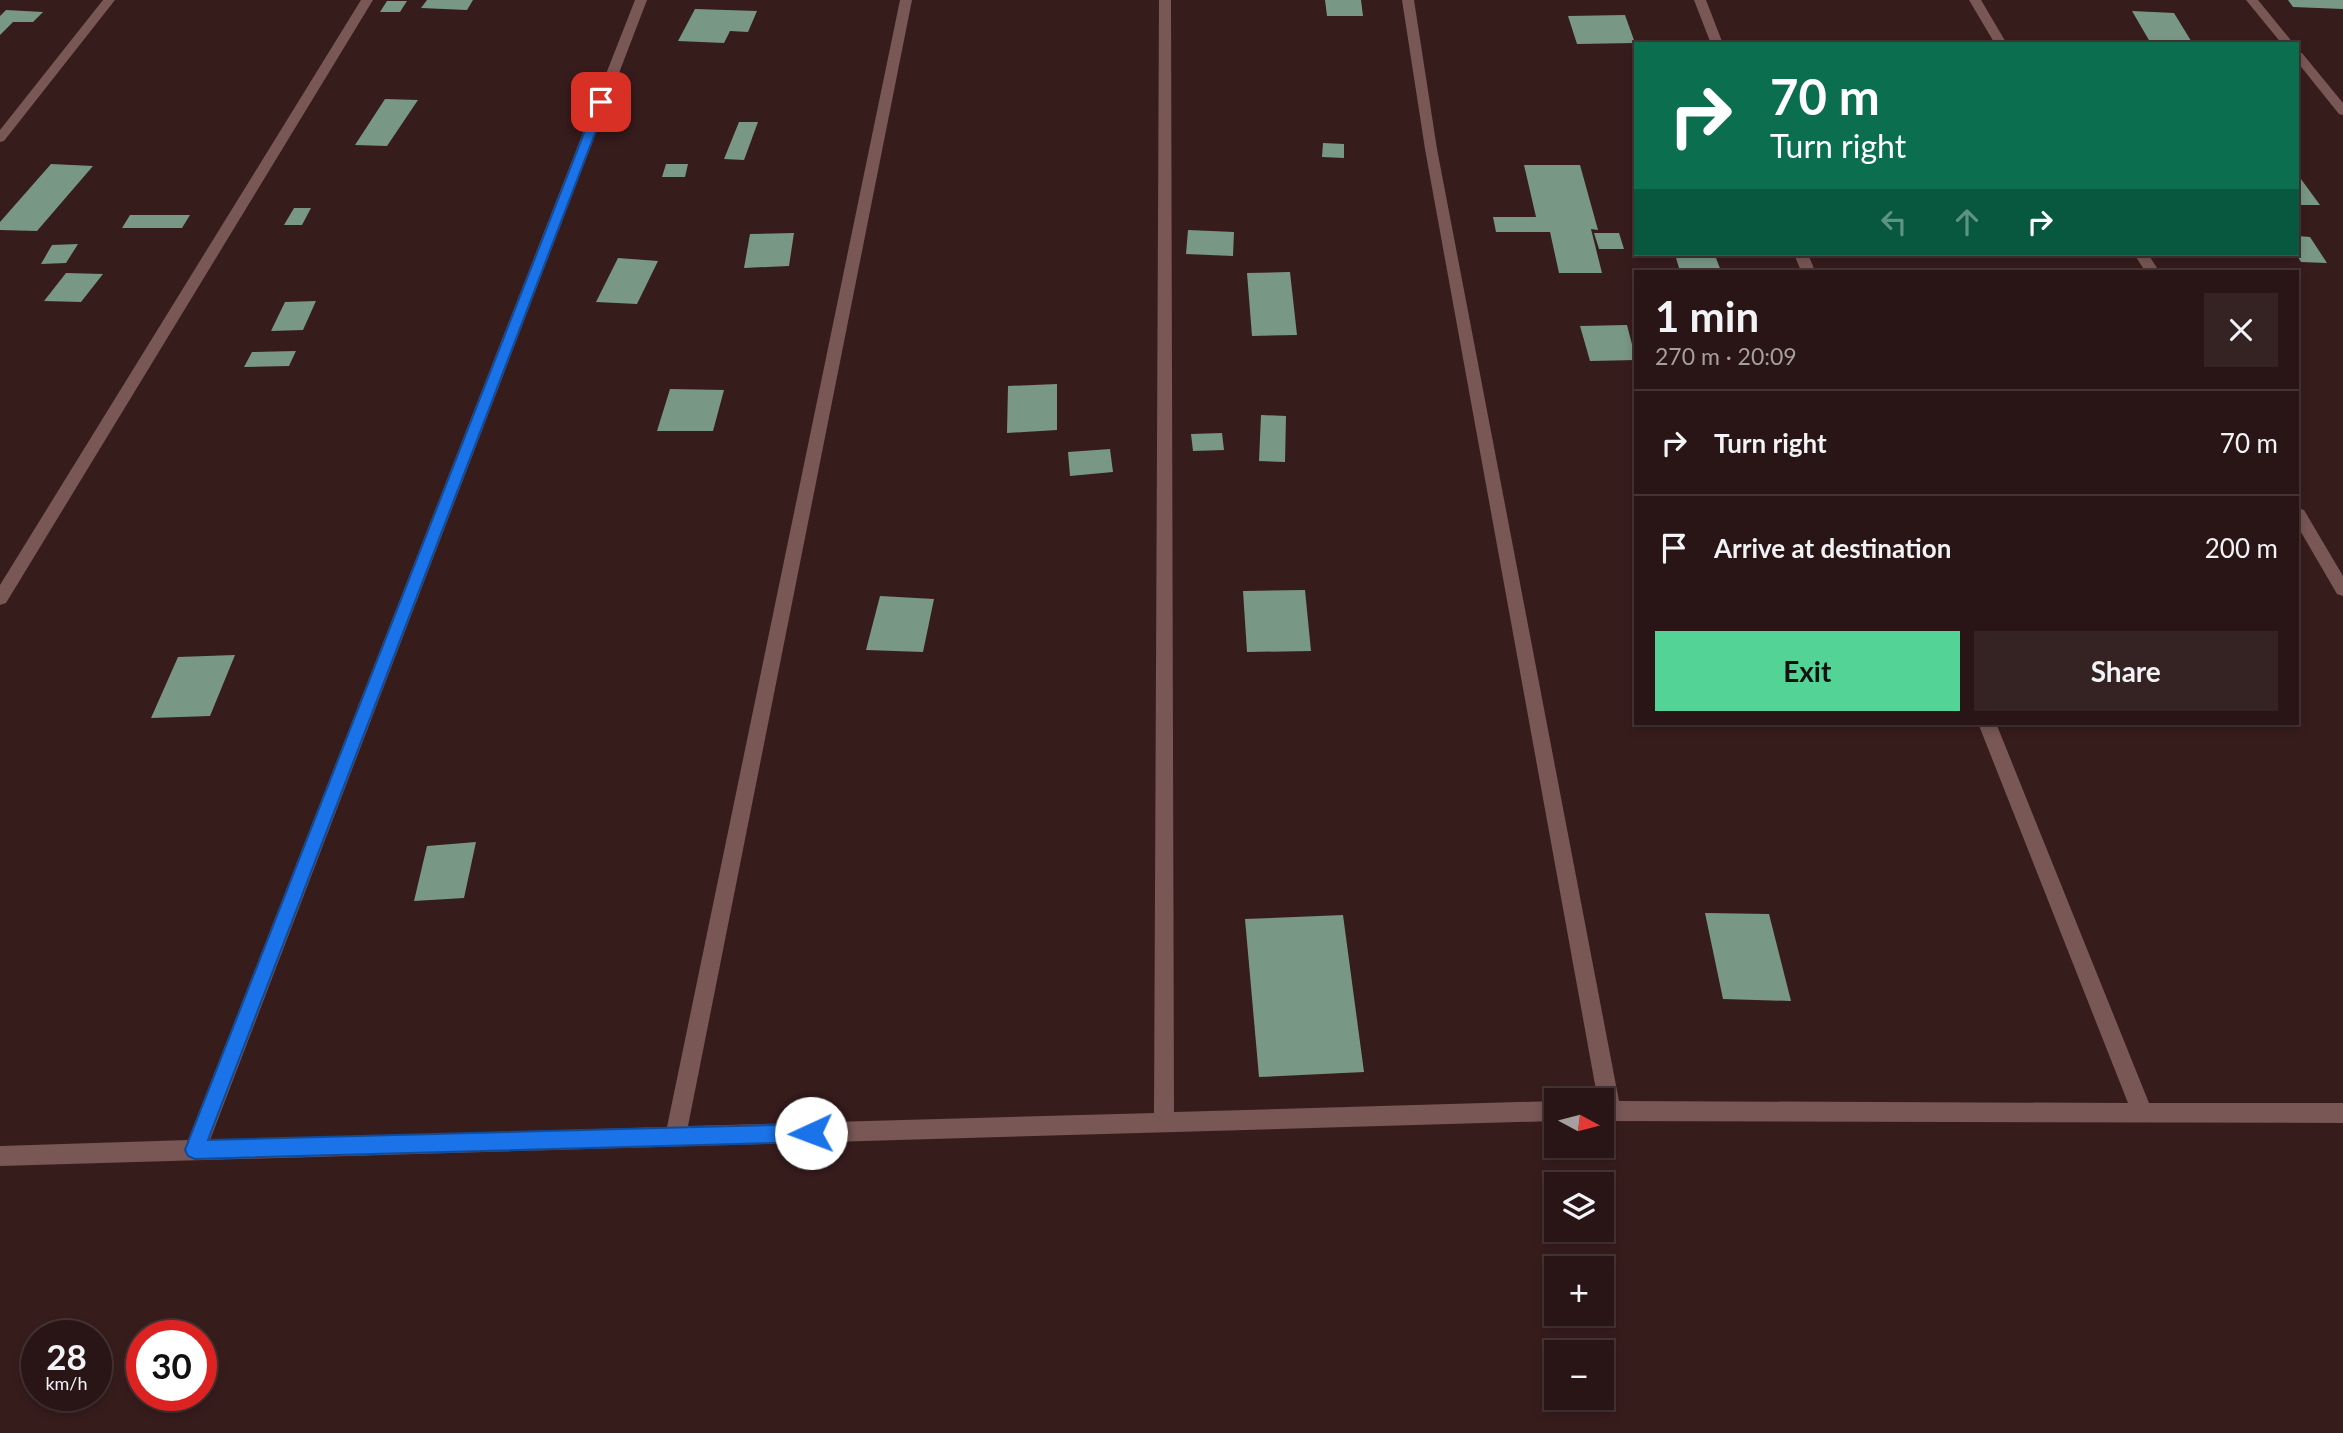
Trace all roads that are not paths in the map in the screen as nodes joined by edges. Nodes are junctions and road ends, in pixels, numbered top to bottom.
1 (109, 0) edge
2 (367, 0) edge
3 (641, 0) edge
4 (906, 0) edge
5 (1166, 0) edge
6 (1408, 0) edge
7 (1700, 0) edge
8 (1975, 0) edge
9 (2252, 0) edge
10 (1716, 42) edge
11 (2000, 42) edge
12 (2286, 42) edge
13 (2299, 56) edge
14 (2343, 111) edge
15 (0, 138) edge
16 (2299, 516) edge
17 (2343, 590) edge
18 (0, 599) edge
19 (1988, 725) edge
20 (1601, 1088) edge
21 (1544, 1111) edge
22 (1614, 1111) edge
23 (2143, 1113) junction
24 (2343, 1113) edge
25 (1164, 1122) junction
26 (675, 1137) junction
27 (195, 1150) junction
28 (0, 1156) edge

1 - 15 street
2 - 18 street
3 - 27 street
4 - 26 street
5 - 25 street
6 - 20 street
7 - 10 street
8 - 11 street
9 - 12 street
13 - 14 street
16 - 17 street
19 - 23 street
21 - 25 street
22 - 23 street
23 - 24 street
25 - 26 street
26 - 27 street
27 - 28 street

